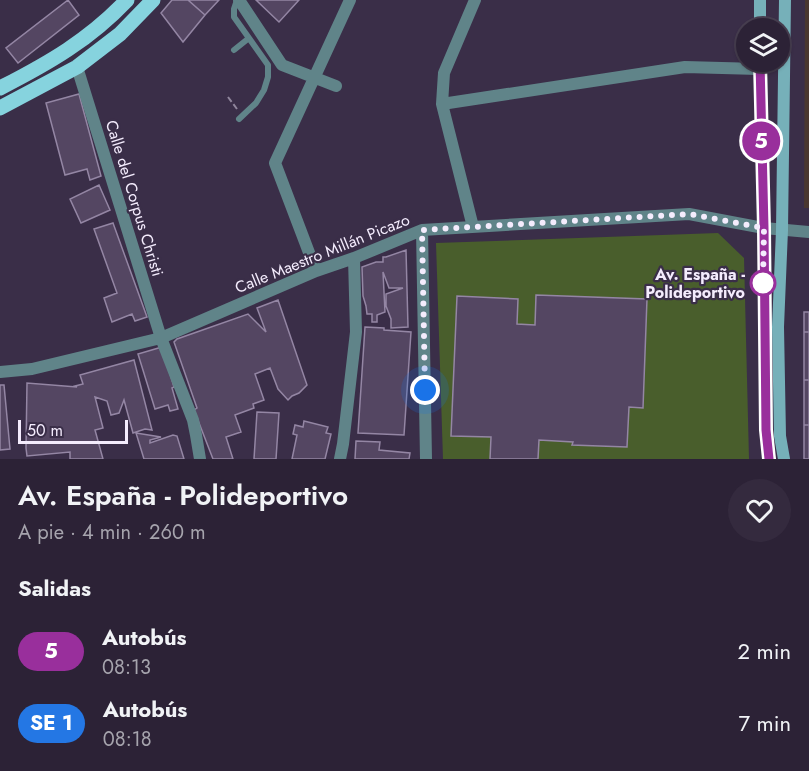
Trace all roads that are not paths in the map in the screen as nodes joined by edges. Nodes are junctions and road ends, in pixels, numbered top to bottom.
1 (127, 0) edge
2 (153, 0) edge
3 (238, 0) edge
4 (350, 0) edge
5 (475, 0) edge
6 (760, 0) edge
7 (785, 0) edge
8 (760, 18) edge
9 (249, 38) junction
10 (234, 50) dead end
11 (736, 66) edge
12 (78, 67) junction
13 (760, 72) edge
14 (314, 77) junction
15 (336, 86) dead end
16 (0, 88) edge
17 (442, 104) junction
18 (0, 108) edge
19 (239, 116) road end
20 (473, 227) junction
21 (764, 228) junction
22 (422, 230) junction
23 (782, 230) junction
24 (809, 232) edge
25 (354, 258) junction
26 (316, 271) junction
27 (161, 338) junction
28 (0, 372) edge
29 (200, 459) edge
30 (340, 459) edge
31 (426, 459) edge
32 (769, 459) edge
33 (784, 459) edge

1 - 16 main road
2 - 12 main road
3 - 9 lane
3 - 14 street
4 - 14 street
5 - 17 street
6 - 8 main road
7 - 23 main road
9 - 10 lane
9 - 19 lane
11 - 17 street
12 - 18 main road
12 - 27 street, Calle del Corpus Christi
13 - 21 main road
14 - 15 street
14 - 26 street
17 - 20 street
20 - 21 street, Calle Maestro Millán Picazo
20 - 22 street, Calle Maestro Millán Picazo
21 - 23 street, Calle Maestro Millán Picazo
21 - 32 main road
22 - 25 street, Calle Maestro Millán Picazo
22 - 31 street
23 - 24 street, Calle Maestro Millán Picazo
23 - 33 main road
25 - 26 street, Calle Maestro Millán Picazo
25 - 30 street
26 - 27 street, Calle Maestro Millán Picazo
27 - 28 street, Calle Maestro Millán Picazo
27 - 29 street, Calle del Corpus Christi

